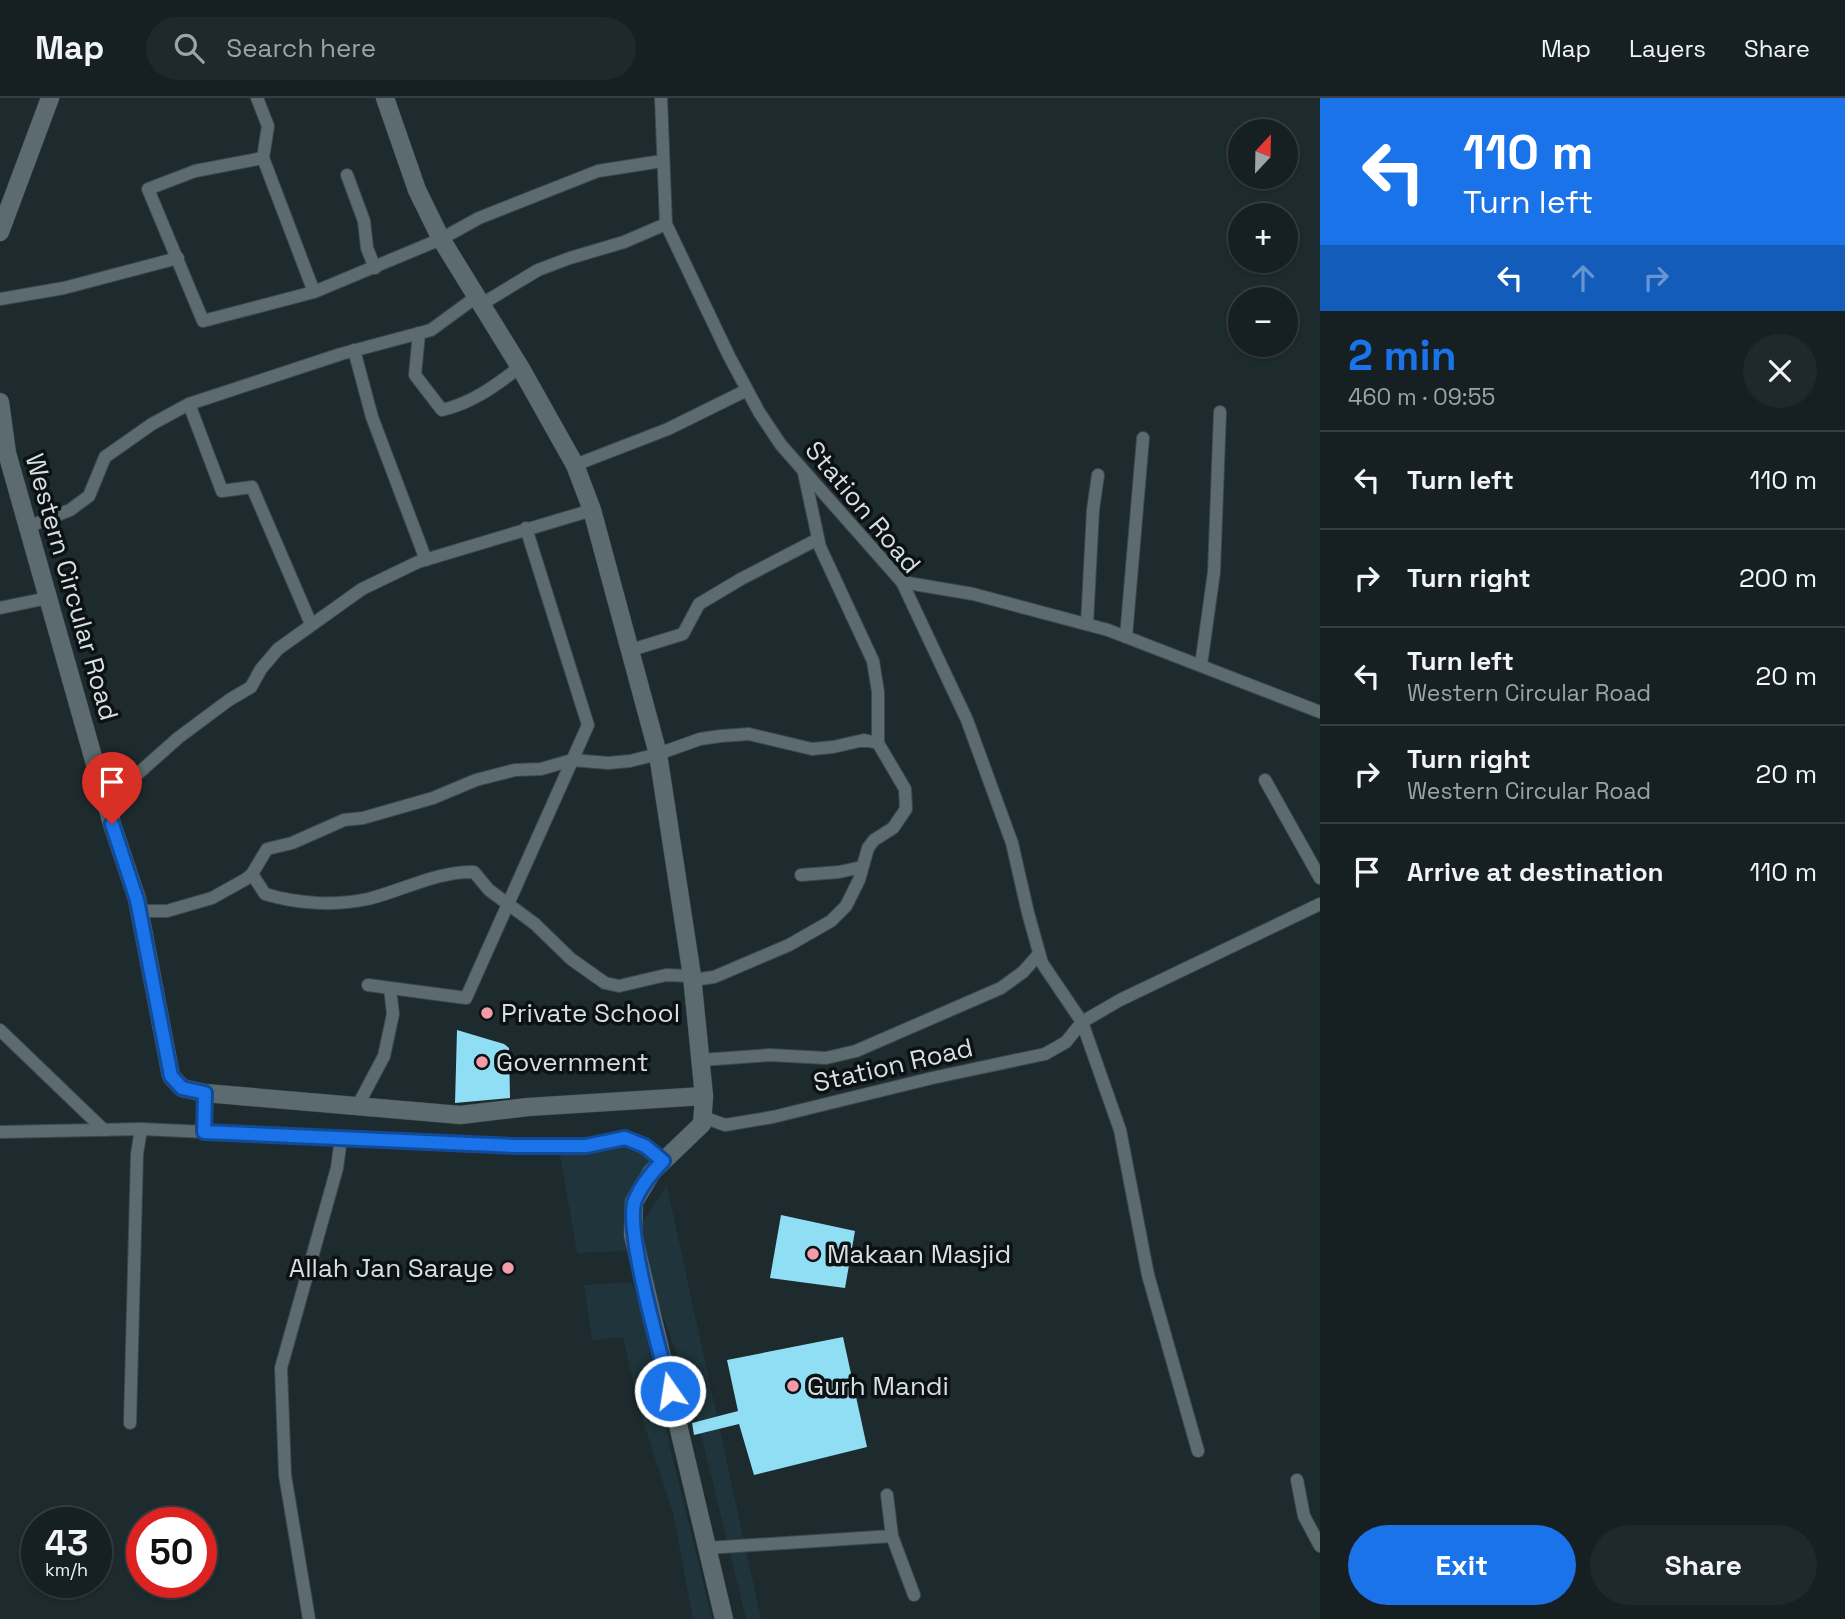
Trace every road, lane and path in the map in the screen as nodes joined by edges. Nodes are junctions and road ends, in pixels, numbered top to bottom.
1 (50, 98) edge
2 (257, 98) edge
3 (385, 98) edge
4 (661, 98) edge
5 (263, 158) junction
6 (662, 161) junction
7 (347, 175) dead end
8 (666, 224) junction
9 (0, 232) edge
10 (441, 239) junction
11 (178, 258) junction
12 (375, 268) junction
13 (314, 292) junction
14 (0, 299) edge
15 (478, 301) junction
16 (419, 333) junction
17 (354, 350) junction
18 (520, 367) junction
19 (747, 390) junction
20 (0, 402) edge
21 (189, 404) junction
22 (1220, 412) dead end
23 (1143, 438) dead end
24 (575, 465) junction
25 (803, 470) junction
26 (1098, 475) dead end
27 (592, 510) junction
28 (28, 527) junction
29 (526, 528) junction
30 (818, 539) junction
31 (426, 560) junction
32 (902, 582) junction
33 (48, 598) junction
34 (0, 608) edge
35 (311, 624) junction
36 (1087, 624) junction
37 (1126, 637) junction
38 (631, 650) junction
39 (1201, 665) junction
40 (1320, 712) edge
41 (878, 743) junction
42 (658, 754) junction
43 (572, 760) junction
44 (1265, 780) dead end
45 (106, 802) junction
46 (862, 867) junction
47 (252, 874) junction
48 (801, 875) dead end
49 (1320, 878) edge
50 (506, 903) junction
51 (1320, 904) edge
52 (139, 911) junction
53 (1039, 954) junction
54 (692, 978) junction
55 (368, 985) dead end
56 (390, 988) junction
57 (1082, 1022) junction
58 (0, 1030) edge
59 (701, 1060) junction
60 (205, 1093) junction
61 (704, 1096) junction
62 (357, 1107) junction
63 (703, 1117) junction
64 (104, 1129) junction
65 (141, 1129) junction
66 (0, 1132) edge
67 (204, 1132) junction
68 (341, 1138) junction
69 (663, 1161) junction
70 (130, 1423) dead end
71 (1198, 1451) dead end
72 (1297, 1480) dead end
73 (887, 1495) dead end
74 (892, 1536) junction
75 (1320, 1546) edge
76 (707, 1548) junction
77 (914, 1595) dead end
78 (309, 1619) edge
79 (724, 1619) edge

1 - 9 main road
2 - 5 street
3 - 10 main road
4 - 6 street, Station Road
5 - 11 street
5 - 13 street
6 - 8 street, Station Road
6 - 10 street
7 - 12 street
8 - 15 street
8 - 19 street, Station Road
10 - 12 street
10 - 15 main road
11 - 13 street
11 - 14 street
12 - 13 street
15 - 16 street
15 - 18 main road
16 - 17 street
16 - 18 street
17 - 21 street
17 - 31 street
18 - 24 main road
19 - 24 street
19 - 25 street, Station Road
20 - 28 main road, Western Circular Road
21 - 28 street
21 - 35 street
22 - 39 street
23 - 37 street
24 - 27 main road
25 - 30 street
25 - 32 street, Station Road
26 - 36 street
27 - 29 street
27 - 38 main road
28 - 33 main road, Western Circular Road
29 - 31 street
29 - 43 street
30 - 38 street
30 - 41 street
31 - 35 street
32 - 36 street
32 - 53 street, Station Road
33 - 34 street
33 - 45 main road, Western Circular Road
35 - 45 street
36 - 37 street
37 - 39 street
38 - 42 main road
39 - 40 street
41 - 42 street
41 - 46 street
42 - 43 street
42 - 54 main road
43 - 47 street
43 - 50 street
44 - 49 street
45 - 52 main road, Western Circular Road
46 - 48 street
46 - 54 street
47 - 50 street
47 - 52 street
50 - 54 street
50 - 56 street
51 - 57 street, Station Road
52 - 60 main road, Western Circular Road
53 - 57 street, Station Road
53 - 59 street
54 - 59 main road
55 - 56 street
56 - 62 street
57 - 63 street, Station Road
57 - 71 street
58 - 64 street
59 - 61 main road
60 - 62 main road, Western Circular Road
60 - 67 street
61 - 62 main road, Western Circular Road
61 - 63 main road
63 - 69 main road
64 - 65 street
64 - 66 street
65 - 67 street
65 - 70 street
67 - 68 street
68 - 69 street
68 - 78 street
69 - 76 main road
72 - 75 street
73 - 74 street
74 - 76 street
74 - 77 street
76 - 79 main road

